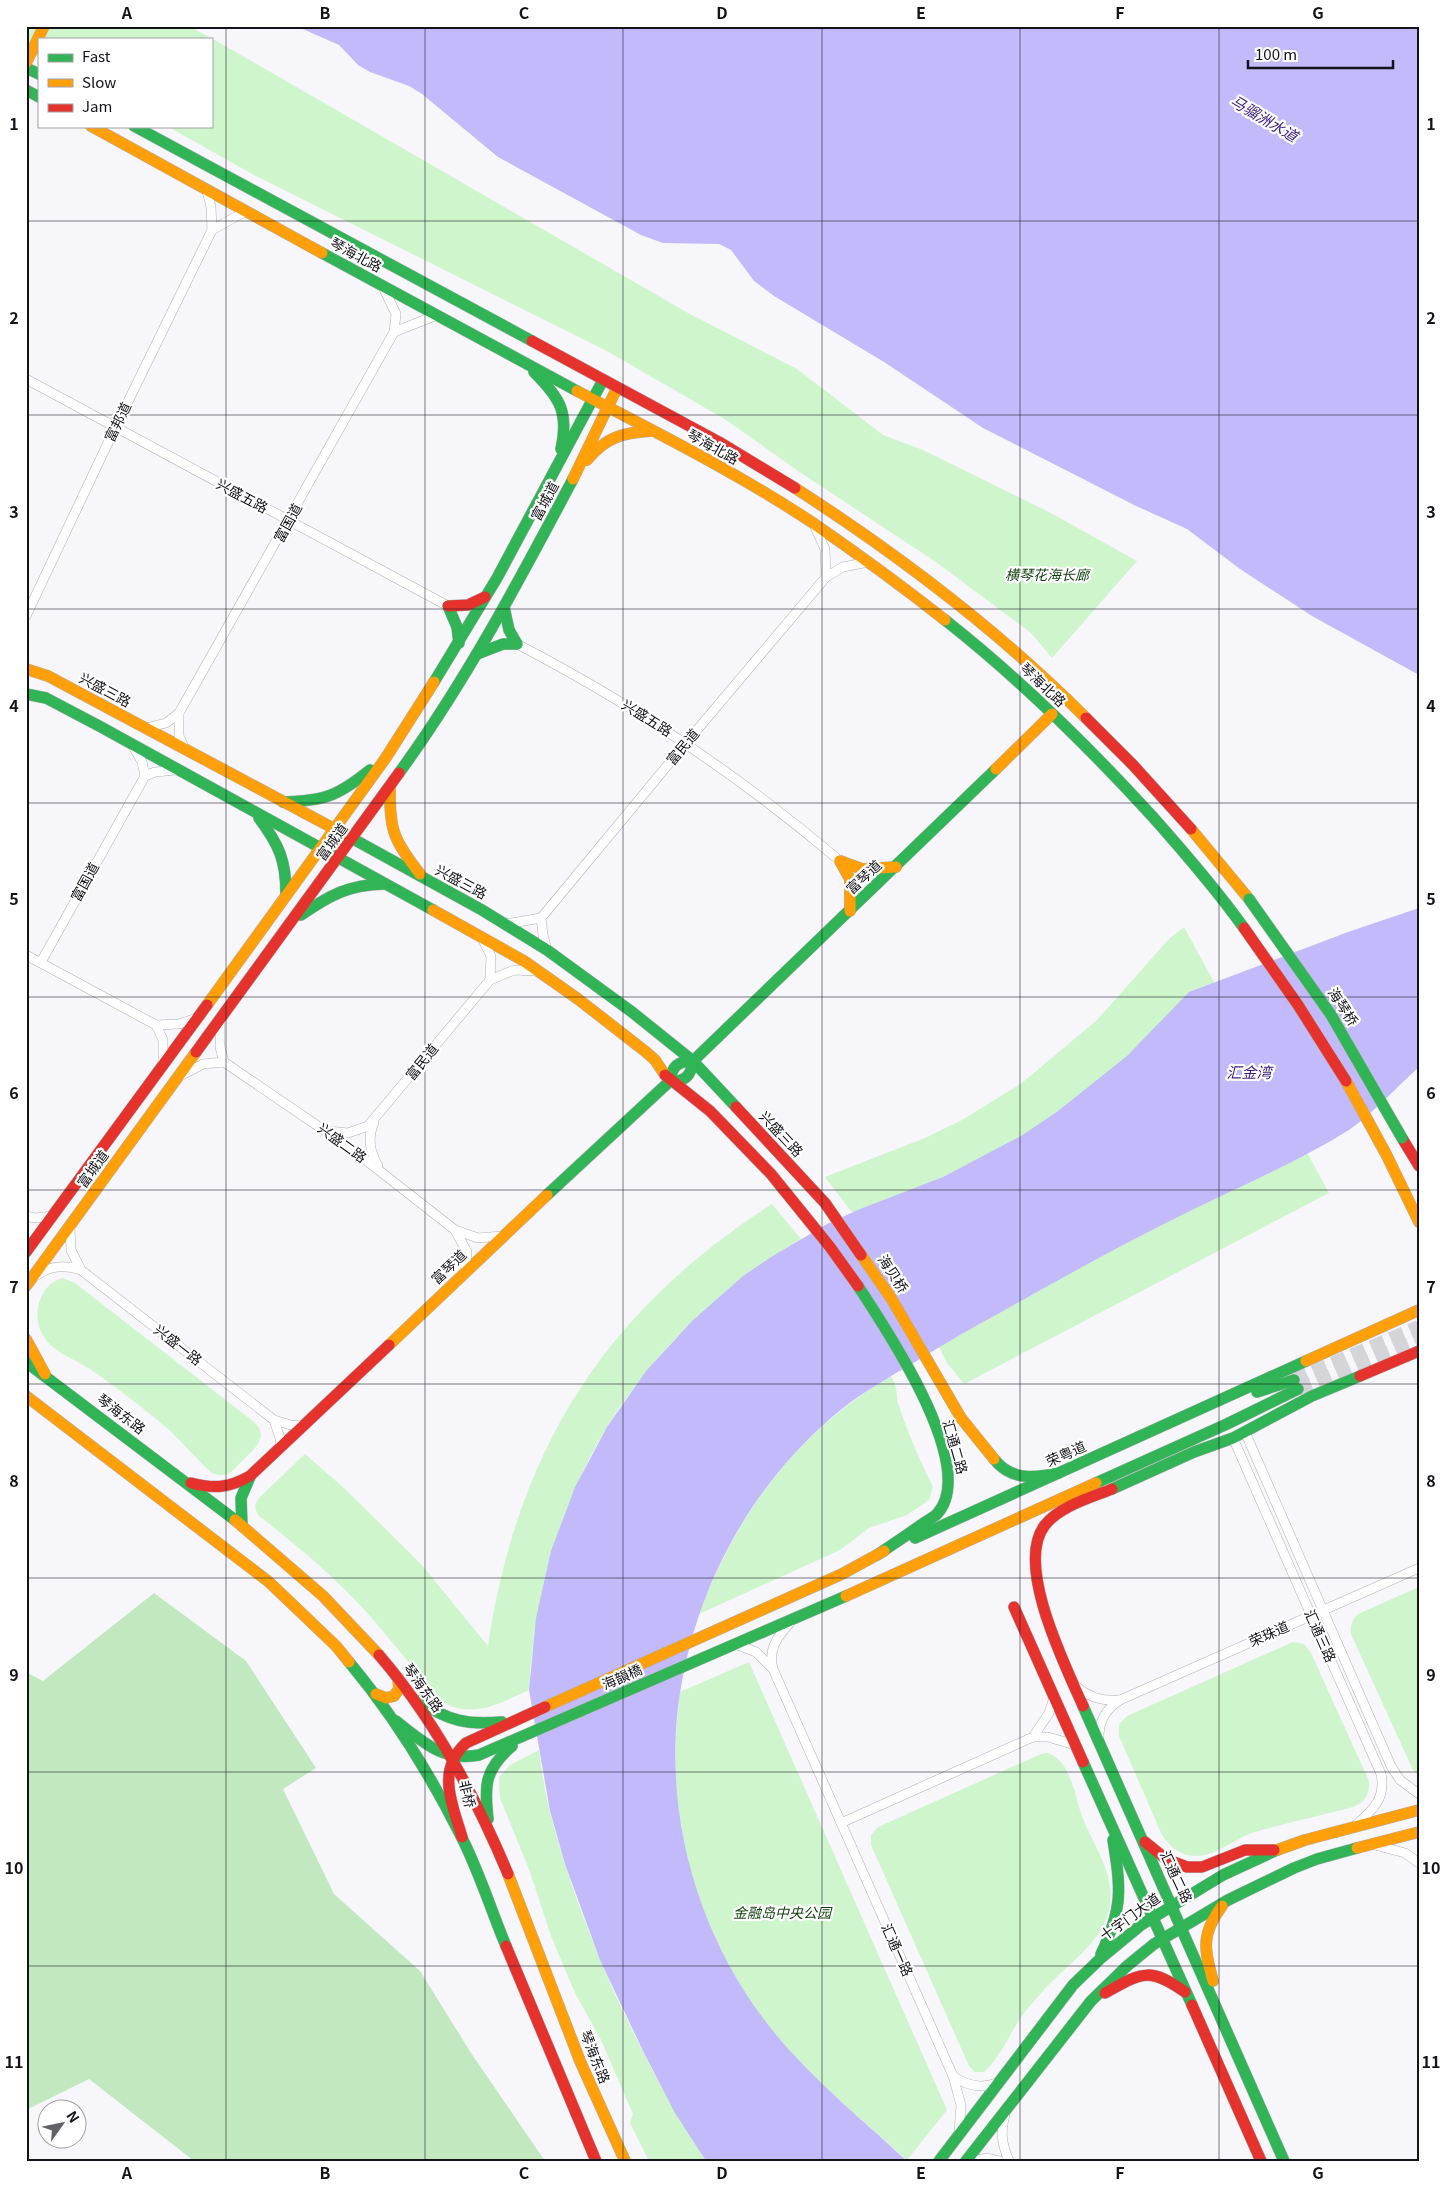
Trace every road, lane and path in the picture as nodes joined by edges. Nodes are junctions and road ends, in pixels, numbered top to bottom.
1 (44, 26) edge
2 (38, 38) edge
3 (38, 38) edge
4 (26, 63) edge
5 (26, 68) edge
6 (38, 74) edge
7 (26, 90) edge
8 (38, 96) edge
9 (95, 128) edge
10 (138, 128) edge
11 (207, 192) junction
12 (244, 212) junction
13 (212, 230) junction
14 (383, 286) junction
15 (437, 316) junction
16 (394, 332) junction
17 (523, 362) junction
18 (603, 380) junction
19 (29, 382) edge
20 (617, 388) junction
21 (593, 399) junction
22 (608, 407) junction
23 (115, 428) junction
24 (652, 431) junction
25 (557, 464) junction
26 (576, 474) junction
27 (289, 521) junction
28 (813, 524) junction
29 (868, 562) junction
30 (826, 577) junction
31 (486, 596) junction
32 (448, 606) junction
33 (504, 607) junction
34 (26, 616) edge
35 (459, 643) junction
36 (517, 644) junction
37 (477, 654) junction
38 (26, 669) edge
39 (26, 694) edge
40 (179, 713) junction
41 (1052, 714) junction
42 (144, 728) junction
43 (686, 742) junction
44 (133, 746) junction
45 (186, 751) junction
46 (385, 759) junction
47 (176, 770) junction
48 (145, 776) junction
49 (390, 787) junction
50 (283, 802) junction
51 (255, 813) junction
52 (334, 828) junction
53 (352, 839) junction
54 (320, 848) junction
55 (338, 858) junction
56 (840, 861) junction
57 (896, 867) junction
58 (423, 878) junction
59 (384, 884) junction
60 (286, 894) junction
61 (1249, 899) joint
62 (850, 911) junction
63 (541, 918) junction
64 (292, 922) junction
65 (506, 924) junction
66 (480, 934) junction
67 (547, 950) junction
68 (26, 955) edge
69 (40, 962) junction
70 (540, 972) junction
71 (490, 980) junction
72 (198, 1018) junction
73 (220, 1021) junction
74 (156, 1025) junction
75 (693, 1061) junction
76 (224, 1062) junction
77 (163, 1066) junction
78 (179, 1076) junction
79 (670, 1081) junction
80 (374, 1122) junction
81 (325, 1130) junction
82 (1419, 1166) edge
83 (381, 1170) junction
84 (825, 1202) joint
85 (26, 1216) edge
86 (52, 1216) junction
87 (1419, 1222) edge
88 (70, 1227) junction
89 (455, 1230) junction
90 (504, 1235) junction
91 (26, 1252) edge
92 (82, 1270) junction
93 (465, 1272) junction
94 (34, 1276) junction
95 (26, 1286) edge
96 (1419, 1310) edge
97 (26, 1339) edge
98 (1419, 1351) edge
99 (26, 1362) edge
100 (932, 1364) joint
101 (46, 1377) junction
102 (26, 1396) edge
103 (1215, 1404) junction
104 (274, 1420) junction
105 (303, 1426) junction
106 (1244, 1432) junction
107 (1233, 1438) junction
108 (280, 1448) junction
109 (1059, 1473) junction
110 (250, 1476) junction
111 (185, 1481) junction
112 (242, 1526) junction
113 (877, 1555) junction
114 (1419, 1568) edge
115 (1014, 1606) dead end
116 (1323, 1610) junction
117 (1311, 1616) junction
118 (796, 1617) junction
119 (726, 1627) joint
120 (734, 1644) junction
121 (773, 1669) junction
122 (1069, 1672) junction
123 (398, 1678) junction
124 (409, 1693) junction
125 (376, 1694) junction
126 (1054, 1698) junction
127 (1120, 1700) junction
128 (515, 1720) junction
129 (396, 1721) junction
130 (522, 1737) junction
131 (1033, 1737) junction
132 (1098, 1740) junction
133 (1075, 1745) junction
134 (452, 1758) junction
135 (1419, 1794) edge
136 (1419, 1810) edge
137 (1110, 1822) junction
138 (841, 1823) junction
139 (1353, 1827) junction
140 (489, 1832) junction
141 (1419, 1832) edge
142 (462, 1837) junction
143 (1142, 1840) junction
144 (1373, 1844) junction
145 (1277, 1850) junction
146 (1419, 1863) edge
147 (1228, 1900) junction
148 (1172, 1905) junction
149 (1154, 1916) junction
150 (1182, 1926) junction
151 (1163, 1938) junction
152 (1098, 1960) junction
153 (1188, 1994) junction
154 (1091, 2001) junction
155 (1226, 2027) junction
156 (953, 2076) junction
157 (1000, 2082) junction
158 (1007, 2108) junction
159 (958, 2137) junction
160 (596, 2161) edge
161 (625, 2161) edge
162 (939, 2161) edge
163 (966, 2161) edge
164 (971, 2161) edge
165 (1000, 2161) edge
166 (1009, 2161) edge
167 (1261, 2161) edge
168 (1284, 2161) edge

1 - 3 street
2 - 4 street
5 - 6 street
7 - 8 street
9 - 11 street, 琴海北路
10 - 18 street, 琴海北路
11 - 12 street, 琴海北路
11 - 13 street
12 - 13 street
12 - 14 street, 琴海北路
13 - 23 street, 富邦道
14 - 15 street, 琴海北路
14 - 16 street
15 - 16 street
15 - 17 street, 琴海北路
16 - 27 street, 富国道
17 - 21 street, 琴海北路
17 - 25 street
18 - 20 street, 琴海北路
18 - 21 street, 富城道
19 - 23 street, 兴盛五路
20 - 22 street, 富城道
20 - 61 street, 琴海北路
21 - 22 street, 琴海北路
21 - 25 street, 富城道
22 - 24 street, 琴海北路
22 - 26 street, 富城道
23 - 27 street, 兴盛五路
23 - 34 street, 富邦道
24 - 26 street
24 - 28 street, 琴海北路
25 - 31 street, 富城道
26 - 33 street, 富城道
27 - 32 street, 兴盛五路
27 - 40 street, 富国道
28 - 29 street, 琴海北路
28 - 30 street
29 - 30 street
29 - 41 street, 琴海北路
30 - 43 street, 富民道
31 - 32 street
31 - 35 street, 富城道
32 - 35 street
33 - 36 street
33 - 37 street, 富城道
35 - 46 street, 富城道
36 - 37 street
36 - 43 street, 兴盛五路
37 - 49 street, 富城道
38 - 42 street, 兴盛三路
39 - 44 street
40 - 42 street
40 - 45 street
41 - 57 street, 富琴道
41 - 87 street, 琴海北路
42 - 45 street, 兴盛三路
43 - 56 street, 兴盛五路
43 - 63 street, 富民道
44 - 47 street
44 - 48 street
45 - 50 street, 兴盛三路
46 - 50 street
46 - 52 street, 富城道
47 - 48 street
47 - 51 street
48 - 69 street, 富国道
49 - 53 street, 富城道
49 - 58 street
50 - 52 street, 兴盛三路
51 - 54 street
51 - 60 street
52 - 53 street, 兴盛三路
52 - 54 street, 富城道
53 - 55 street, 富城道
53 - 58 street, 兴盛三路
54 - 55 street
54 - 60 street, 富城道
55 - 59 street
55 - 64 street, 富城道
56 - 57 street
56 - 62 street
57 - 62 street, 富琴道
58 - 65 street, 兴盛三路
59 - 64 street
59 - 66 street
60 - 72 street, 富城道
61 - 82 street, 海琴桥, bridge
62 - 75 street, 富琴道
63 - 65 street
63 - 67 street
64 - 73 street, 富城道
65 - 67 street, 兴盛三路
66 - 70 street
66 - 71 street
67 - 75 street, 兴盛三路
68 - 69 street
69 - 74 street
70 - 71 street
70 - 79 street
71 - 80 street, 富民道
72 - 74 street
72 - 77 street, 富城道
73 - 76 street
73 - 78 street, 富城道
74 - 77 street
75 - 79 street
75 - 79 street
75 - 84 street, 兴盛三路
76 - 78 street
76 - 81 street, 兴盛二路
77 - 86 street, 富城道
78 - 88 street, 富城道
79 - 90 street, 富琴道
79 - 113 street, 汇通二路
80 - 81 street, 富民道
80 - 83 street, 富民道
81 - 83 street, 兴盛二路
83 - 89 street, 兴盛二路
84 - 100 street, 海贝桥
85 - 86 street
86 - 91 street, 富城道
88 - 92 street, 兴盛一路
88 - 94 street, 富城道
89 - 90 street, 兴盛二路
89 - 93 street, 兴盛二路
90 - 93 street, 富琴道
92 - 94 street
92 - 104 street, 兴盛一路
93 - 105 street, 富琴道
94 - 95 street, 富城道
96 - 103 street, 荣粤道
97 - 101 street
98 - 106 street
99 - 101 street, 琴海东路
100 - 109 street, 汇通二路
101 - 111 street, 琴海东路
102 - 125 street
103 - 109 street, 荣粤道
103 - 118 street
104 - 105 street, 兴盛一路
104 - 108 street
105 - 108 street, 富琴道
106 - 107 street
106 - 116 street, 汇通三路
107 - 117 street, 汇通三路
107 - 122 street, 汇通二路
108 - 110 street, 富琴道
109 - 113 street, 荣粤道
110 - 111 street
110 - 112 street
111 - 112 street, 琴海东路
112 - 123 street, 琴海东路
113 - 119 street, 荣粤道
114 - 116 street, 荣珠道
115 - 126 street
116 - 117 street, 荣珠道
116 - 135 street, 汇通三路
117 - 127 street, 荣珠道
117 - 139 street, 汇通三路
118 - 120 street
118 - 121 street
119 - 128 street, 海韻橋
120 - 121 street
120 - 130 street, 海韻橋
121 - 138 street, 汇通一路
122 - 127 street
122 - 132 street, 汇通二路
123 - 124 street, 琴海东路
123 - 125 street
124 - 128 street
124 - 134 street, 琴海东路
125 - 129 street
126 - 131 street
126 - 133 street
127 - 132 street
128 - 134 street
129 - 134 street
129 - 142 street
130 - 134 street
130 - 140 street
131 - 133 street
131 - 138 street
132 - 143 street, 汇通二路
133 - 137 street
134 - 140 street, 琴海东路
134 - 142 street, 非桥
136 - 139 street, 十字门大道
137 - 149 street
137 - 152 street
138 - 156 street, 汇通一路
139 - 145 street, 十字门大道
140 - 161 street, 琴海东路
141 - 144 street
142 - 160 street
143 - 145 street
143 - 148 street, 汇通二路
144 - 146 street
144 - 147 street
145 - 148 street, 十字门大道
147 - 150 street
147 - 155 street
148 - 149 street, 十字门大道
148 - 150 street, 汇通二路
149 - 151 street
149 - 152 street, 十字门大道
150 - 151 street
150 - 155 street, 汇通二路
151 - 153 street
151 - 154 street
152 - 157 street, 十字门大道
153 - 154 street
153 - 167 street
154 - 158 street
155 - 168 street, 汇通二路
156 - 157 street
156 - 159 street, 汇通一路
157 - 159 street, 十字门大道
158 - 163 street
158 - 166 street
159 - 162 street, 十字门大道
164 - 165 street

